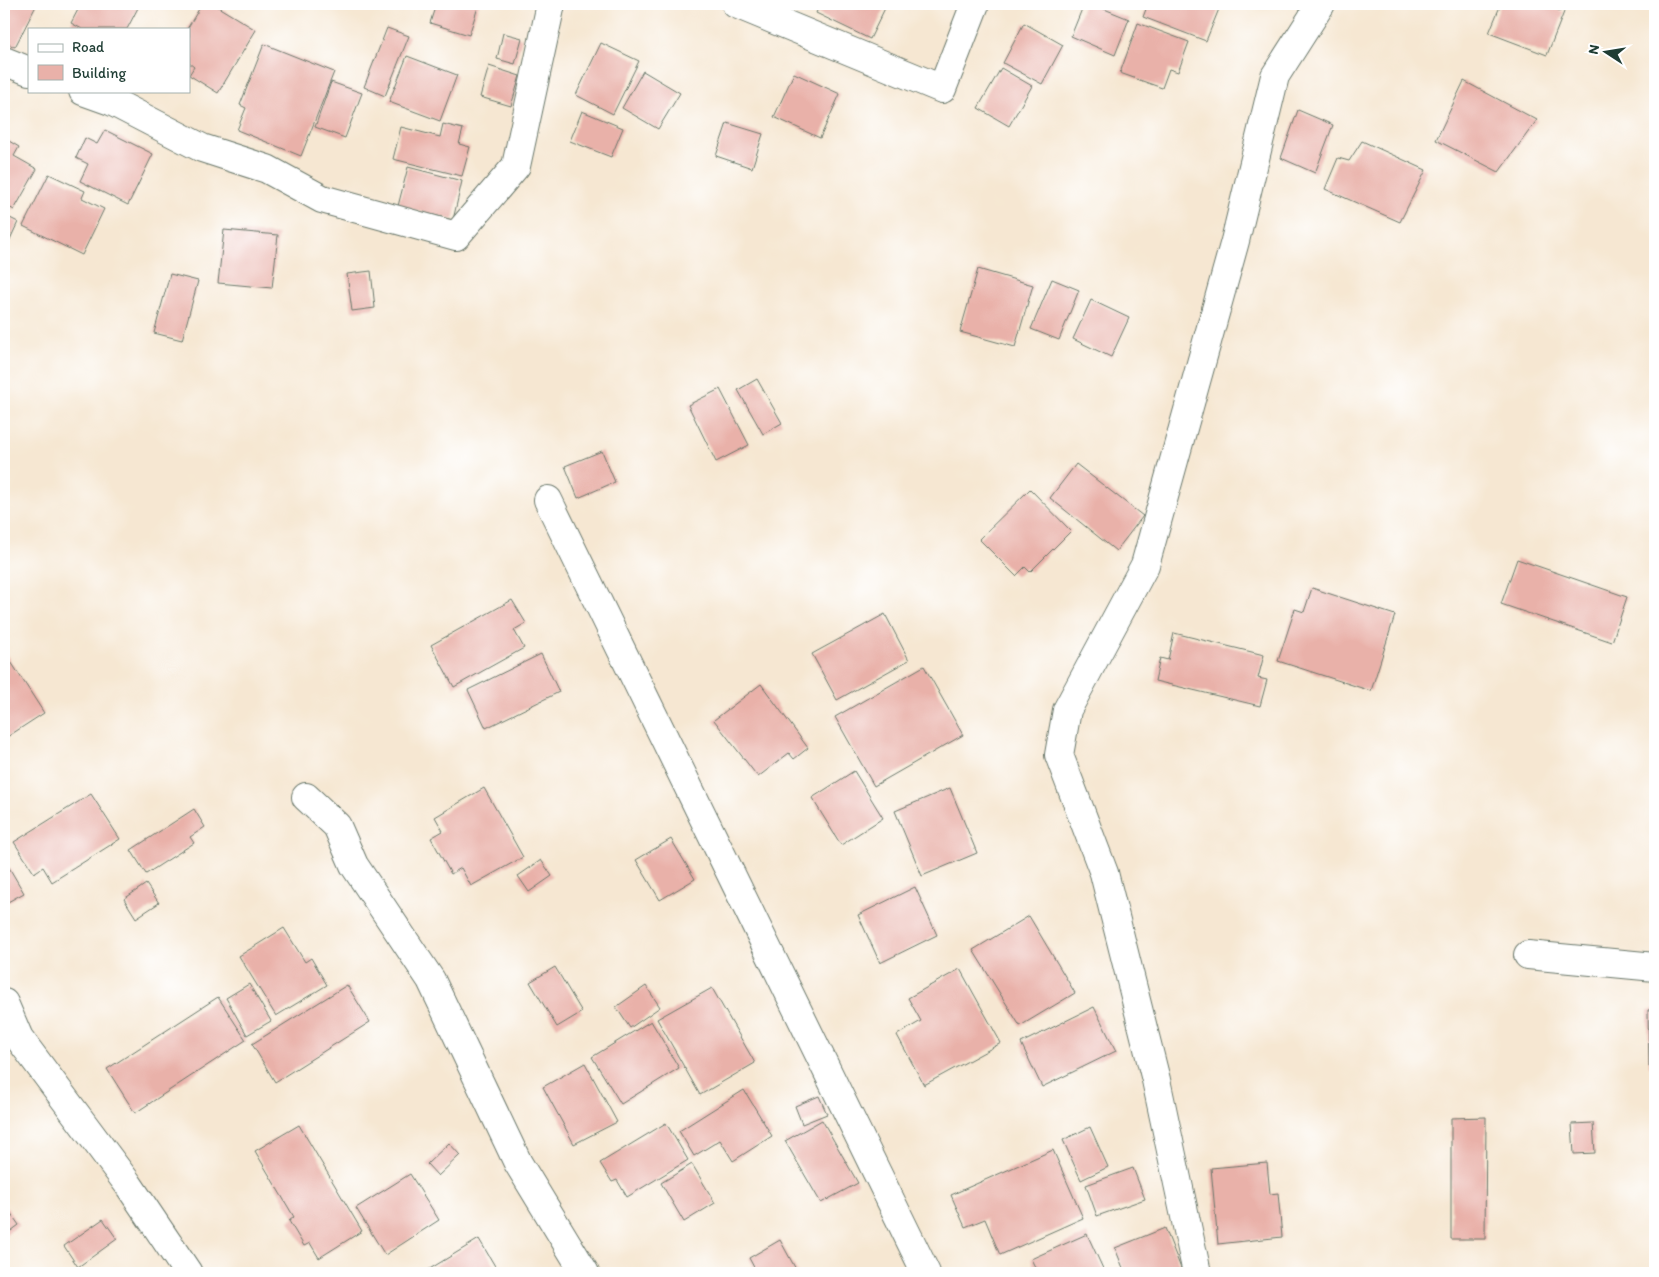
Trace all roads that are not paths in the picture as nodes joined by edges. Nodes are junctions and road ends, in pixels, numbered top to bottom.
1 (551, 4) edge
2 (736, 4) edge
3 (975, 4) edge
4 (1321, 4) edge
5 (4, 61) edge
6 (28, 72) edge
7 (86, 92) edge
8 (548, 500) dead end
9 (306, 797) dead end
10 (1528, 956) dead end
11 (1655, 967) edge
12 (4, 1003) edge
13 (188, 1273) edge
14 (584, 1273) edge
15 (926, 1273) edge
16 (1197, 1273) edge

1 - 7 street
2 - 3 street
4 - 16 street
5 - 6 street
8 - 15 street
9 - 14 street
10 - 11 street
12 - 13 street

